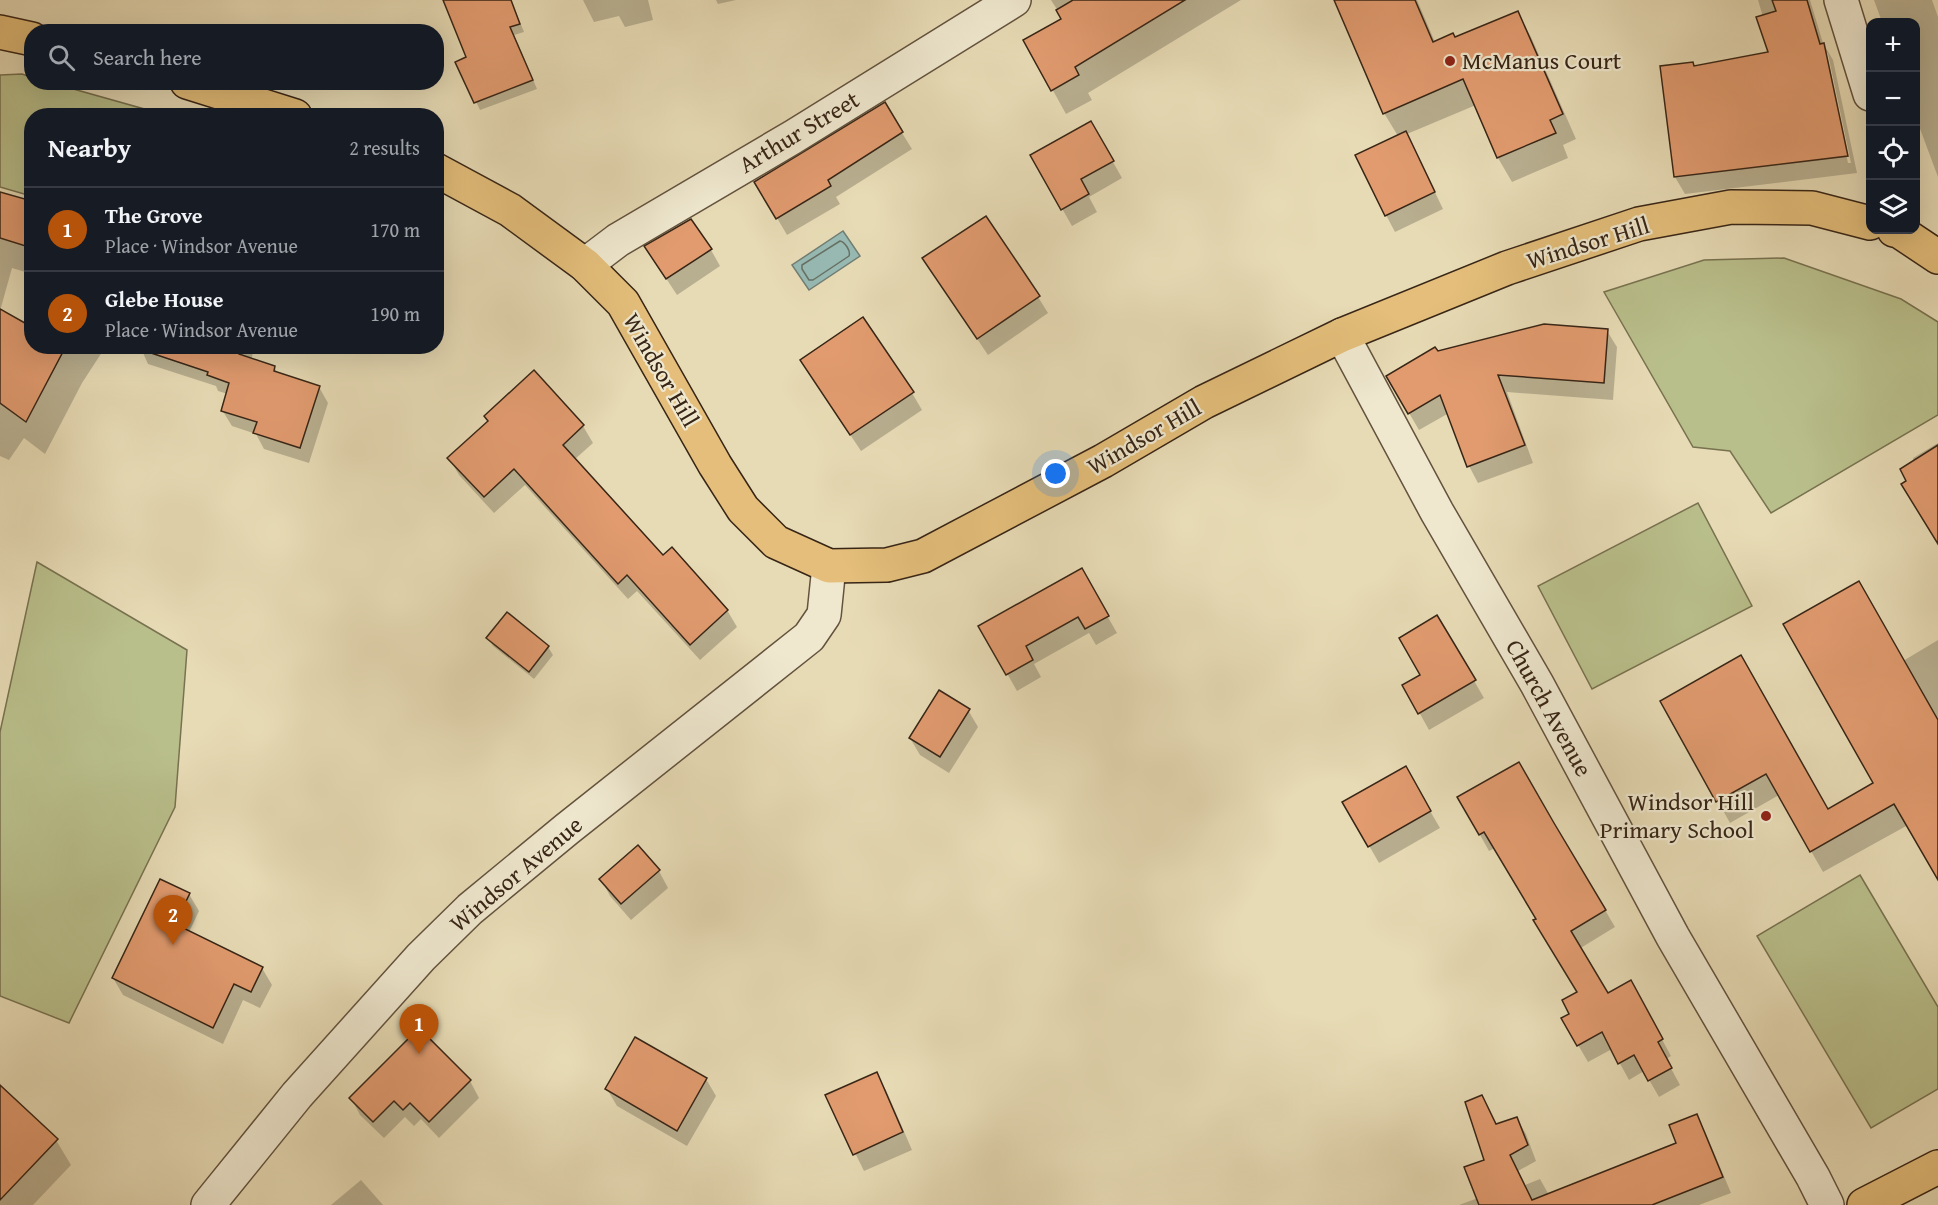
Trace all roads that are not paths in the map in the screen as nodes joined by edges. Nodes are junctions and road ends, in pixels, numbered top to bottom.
1 (1014, 0) edge
2 (1841, 0) edge
3 (0, 32) edge
4 (24, 37) edge
5 (1866, 81) edge
6 (212, 90) edge
7 (269, 108) edge
8 (444, 174) edge
9 (1866, 222) edge
10 (1900, 234) edge
11 (1938, 257) edge
12 (585, 265) junction
13 (1342, 335) junction
14 (829, 566) junction
15 (1938, 1167) edge
16 (208, 1205) edge
17 (1827, 1205) edge
18 (1864, 1205) edge

1 - 12 street, Arthur Street
2 - 5 street
3 - 4 main road
6 - 7 main road
8 - 12 main road, Windsor Hill
9 - 13 main road, Windsor Hill
10 - 11 main road, Windsor Hill
12 - 14 main road, Windsor Hill
13 - 14 main road, Windsor Hill
13 - 17 street, Church Avenue
14 - 16 street, Windsor Avenue
15 - 18 main road

